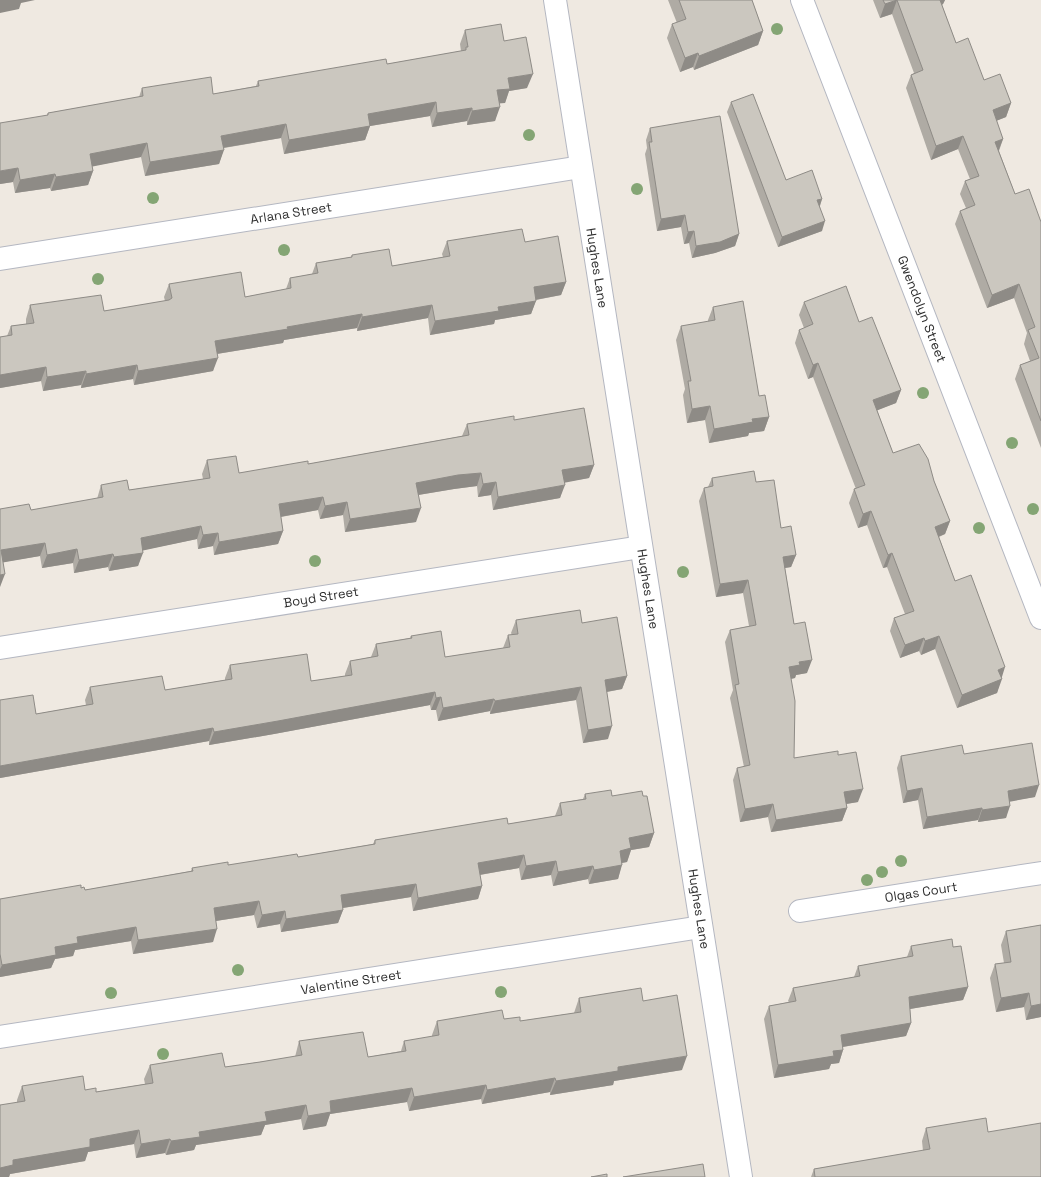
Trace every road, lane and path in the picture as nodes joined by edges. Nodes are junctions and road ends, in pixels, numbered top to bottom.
1 (555, 0) edge
2 (802, 0) edge
3 (581, 166) junction
4 (0, 259) edge
5 (641, 546) junction
6 (1041, 618) edge
7 (0, 648) edge
8 (1041, 873) edge
9 (800, 911) dead end
10 (701, 926) junction
11 (0, 1037) edge
12 (741, 1177) edge

1 - 3 street, Hughes Lane
2 - 6 street, Gwendolyn Street
3 - 4 street, Arlana Street
3 - 5 street, Hughes Lane
5 - 7 street, Boyd Street
5 - 10 street, Hughes Lane
8 - 9 street, Olgas Court
10 - 11 street, Valentine Street
10 - 12 street, Hughes Lane

